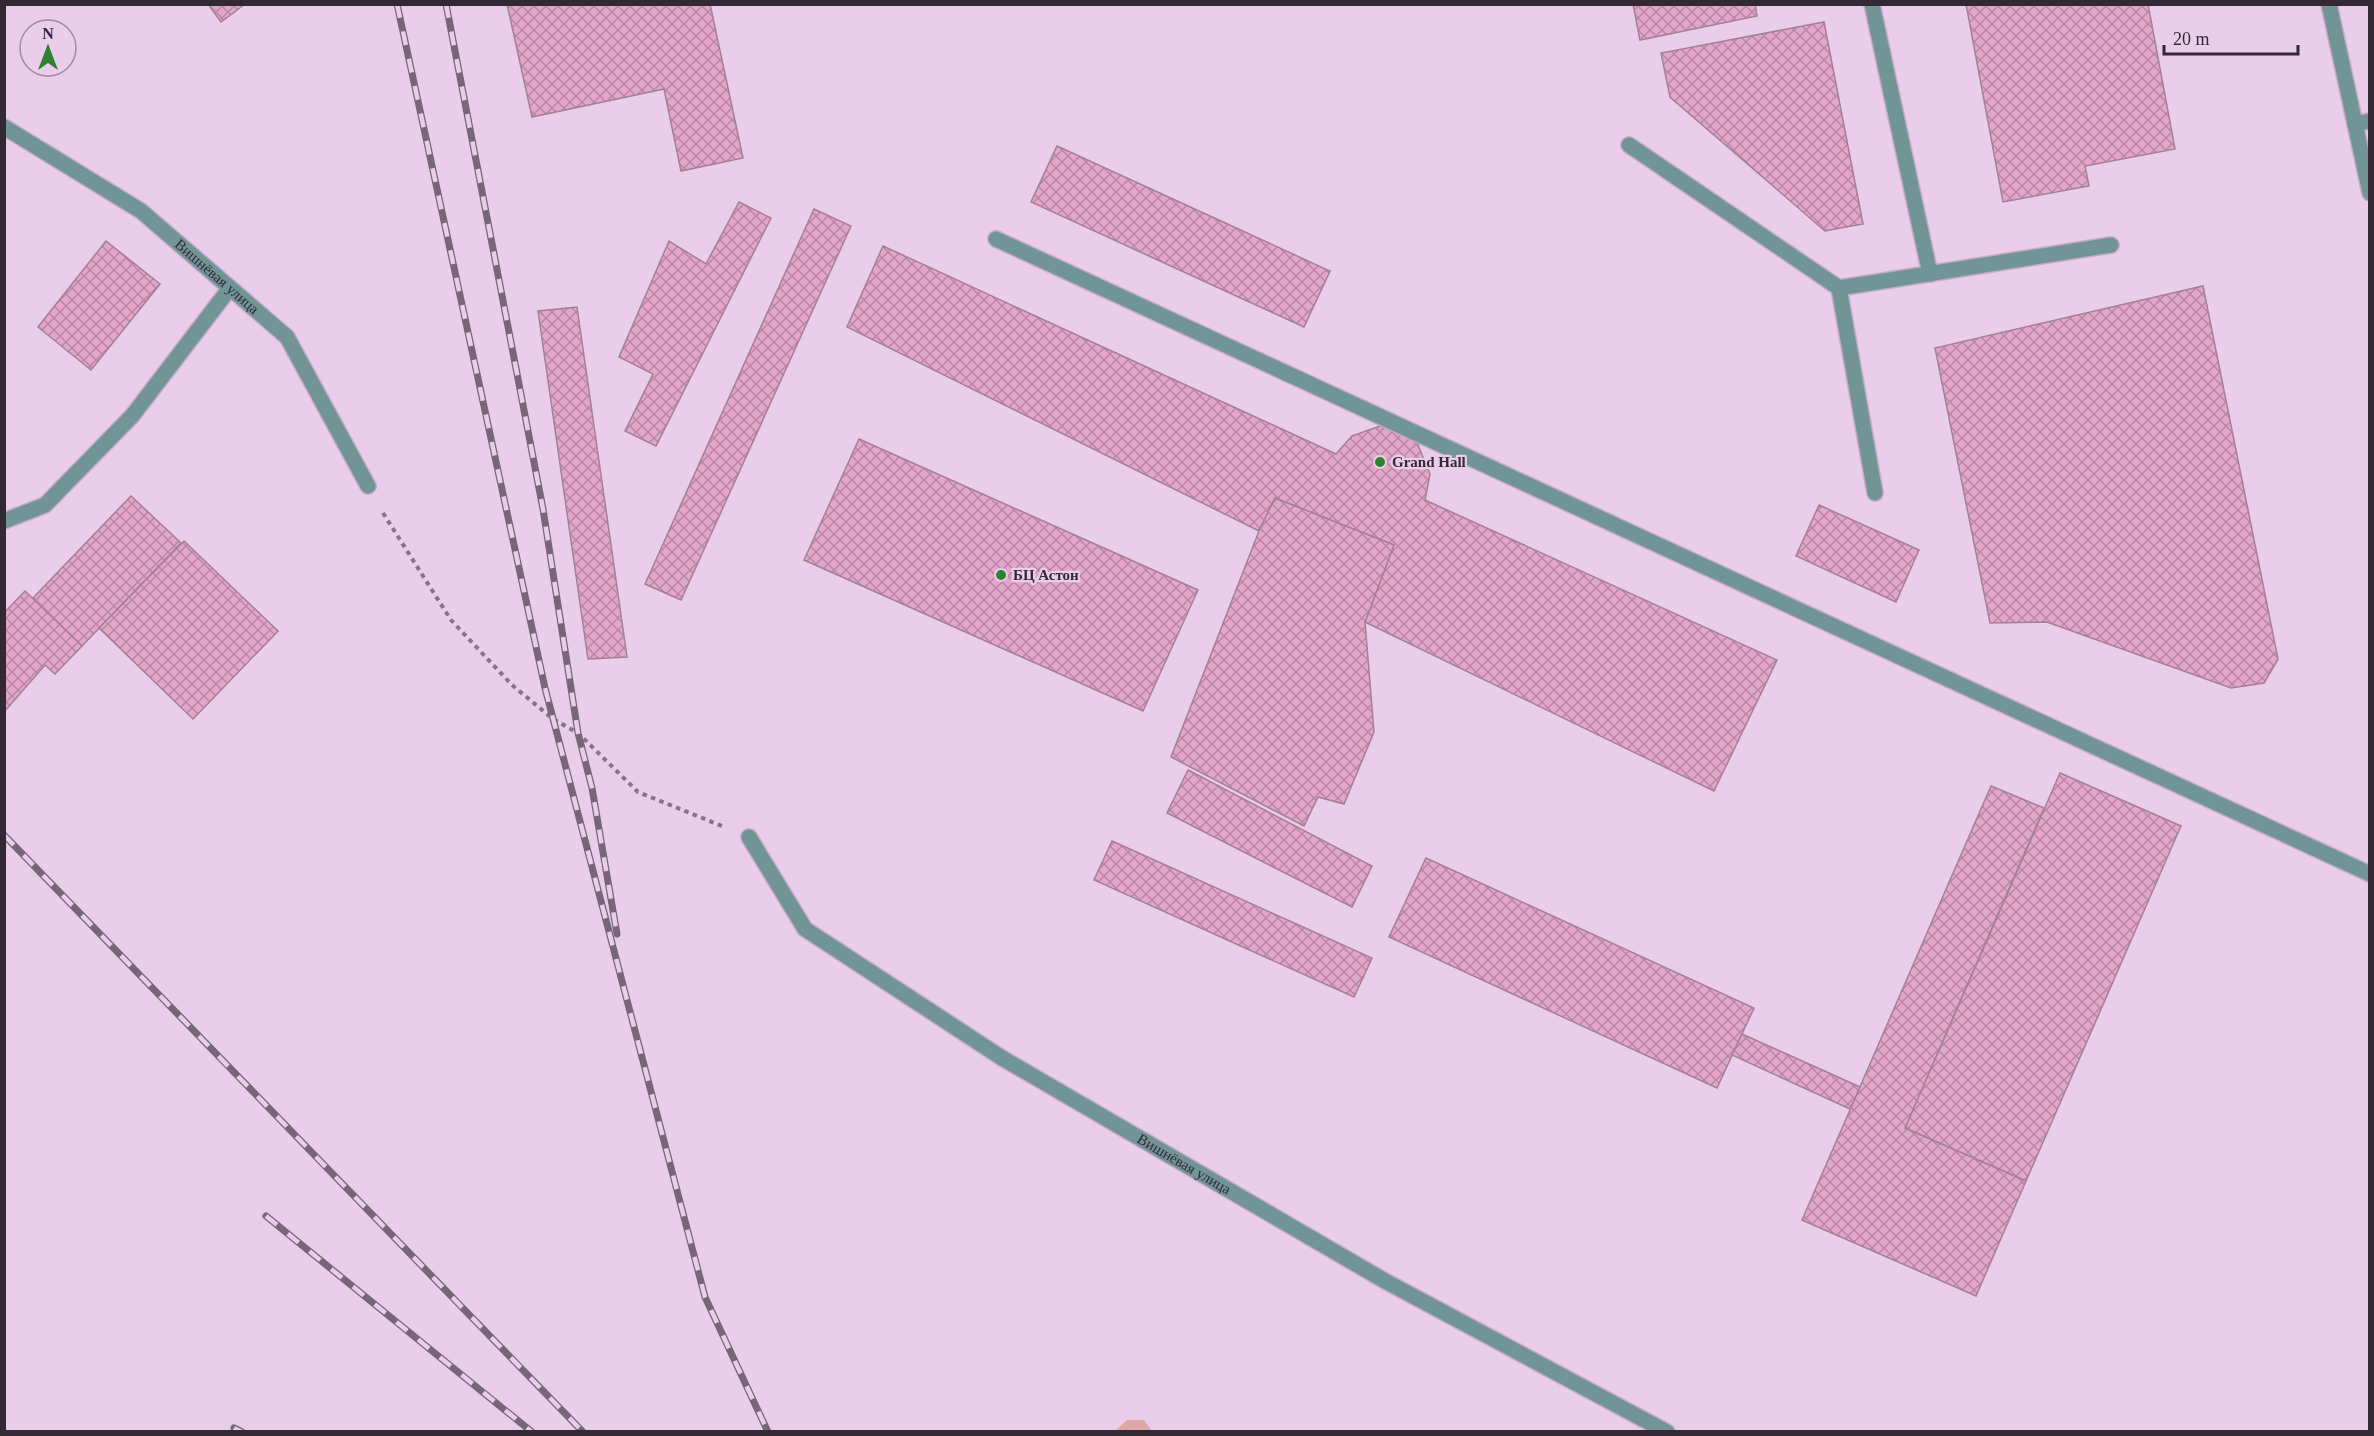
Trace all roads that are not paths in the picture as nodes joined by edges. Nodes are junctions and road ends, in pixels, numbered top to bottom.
1 (1872, 4) edge
2 (2329, 4) edge
3 (2362, 123) edge
4 (4, 127) edge
5 (1629, 145) dead end
6 (2370, 193) edge
7 (996, 239) dead end
8 (2111, 245) dead end
9 (1930, 274) junction
10 (230, 288) junction
11 (1839, 288) junction
12 (368, 486) road end
13 (1875, 493) dead end
14 (4, 521) edge
15 (749, 837) road end
16 (2370, 874) edge
17 (1667, 1431) edge

1 - 9 street
2 - 3 street
3 - 6 street
4 - 10 street, Вишнёвая улица
5 - 11 street
7 - 16 street
8 - 9 street
9 - 11 street
10 - 12 street, Вишнёвая улица
10 - 14 street
11 - 13 street
15 - 17 street, Вишнёвая улица

